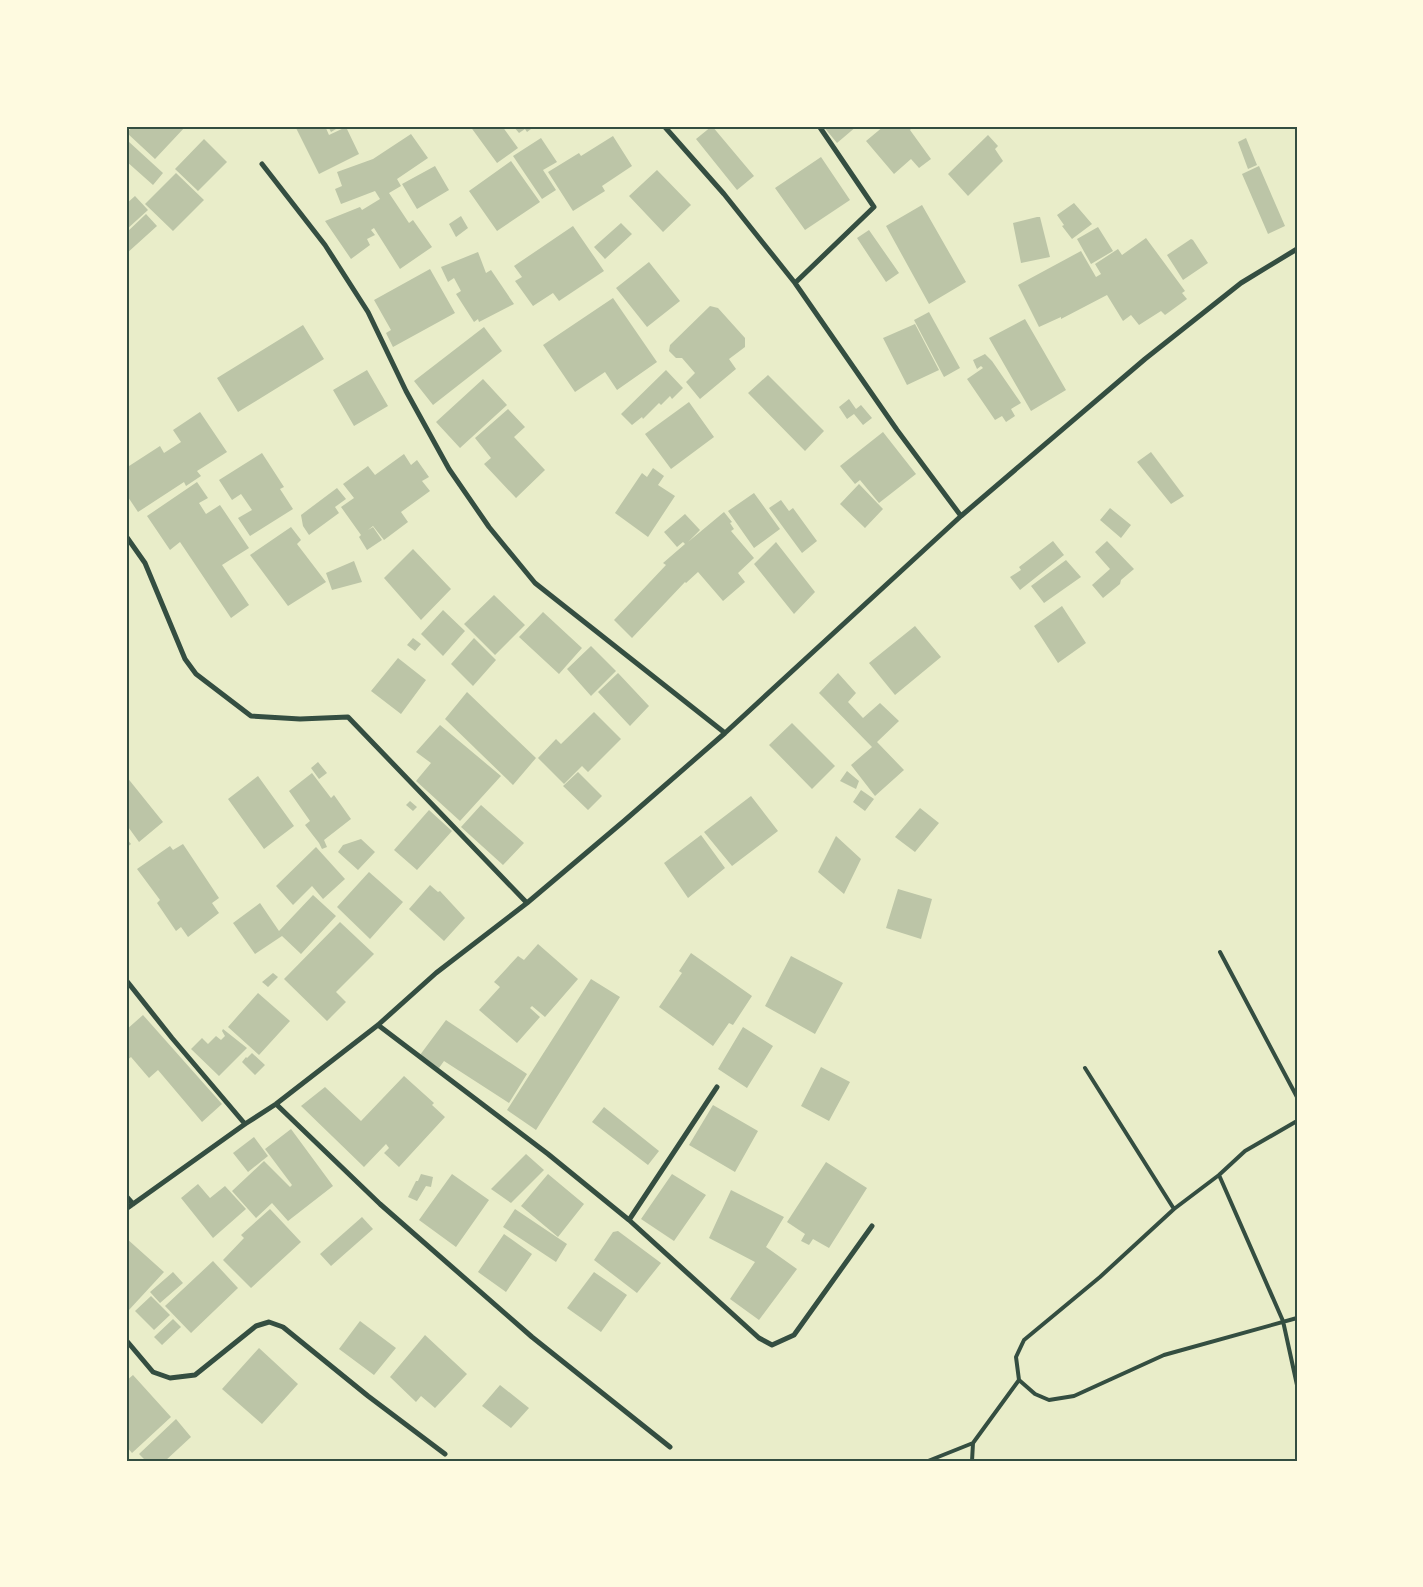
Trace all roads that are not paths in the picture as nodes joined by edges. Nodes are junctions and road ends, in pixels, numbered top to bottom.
1 (664, 126) edge
2 (819, 126) edge
3 (262, 164) dead end
4 (1297, 249) edge
5 (795, 283) junction
6 (961, 516) junction
7 (126, 536) edge
8 (725, 733) junction
9 (527, 903) junction
10 (1220, 952) dead end
11 (126, 980) edge
12 (378, 1026) junction
13 (1086, 1068) dead end
14 (717, 1087) dead end
15 (1297, 1097) edge
16 (276, 1104) junction
17 (1297, 1121) edge
18 (245, 1124) junction
19 (1219, 1175) junction
20 (126, 1196) edge
21 (133, 1204) junction
22 (126, 1209) edge
23 (1174, 1209) junction
24 (629, 1220) junction
25 (872, 1226) dead end
26 (1297, 1318) edge
27 (1283, 1321) junction
28 (126, 1340) edge
29 (1019, 1380) junction
30 (1297, 1385) edge
31 (973, 1443) junction
32 (670, 1447) dead end
33 (445, 1454) dead end
34 (928, 1461) edge
35 (972, 1461) edge

1 - 5 street
2 - 5 street
3 - 8 street
4 - 6 street
5 - 6 street
6 - 8 street
7 - 9 street
8 - 9 street
9 - 12 street
10 - 15 lane
11 - 18 street
12 - 16 street
12 - 24 street
13 - 23 lane
14 - 24 street
16 - 18 street
16 - 32 street
17 - 19 lane
18 - 21 street
19 - 23 lane
19 - 27 lane
20 - 21 street
21 - 22 street
23 - 29 lane
24 - 25 street
26 - 27 lane
27 - 29 lane
27 - 30 lane
28 - 33 street
29 - 31 lane
31 - 34 lane
31 - 35 lane

